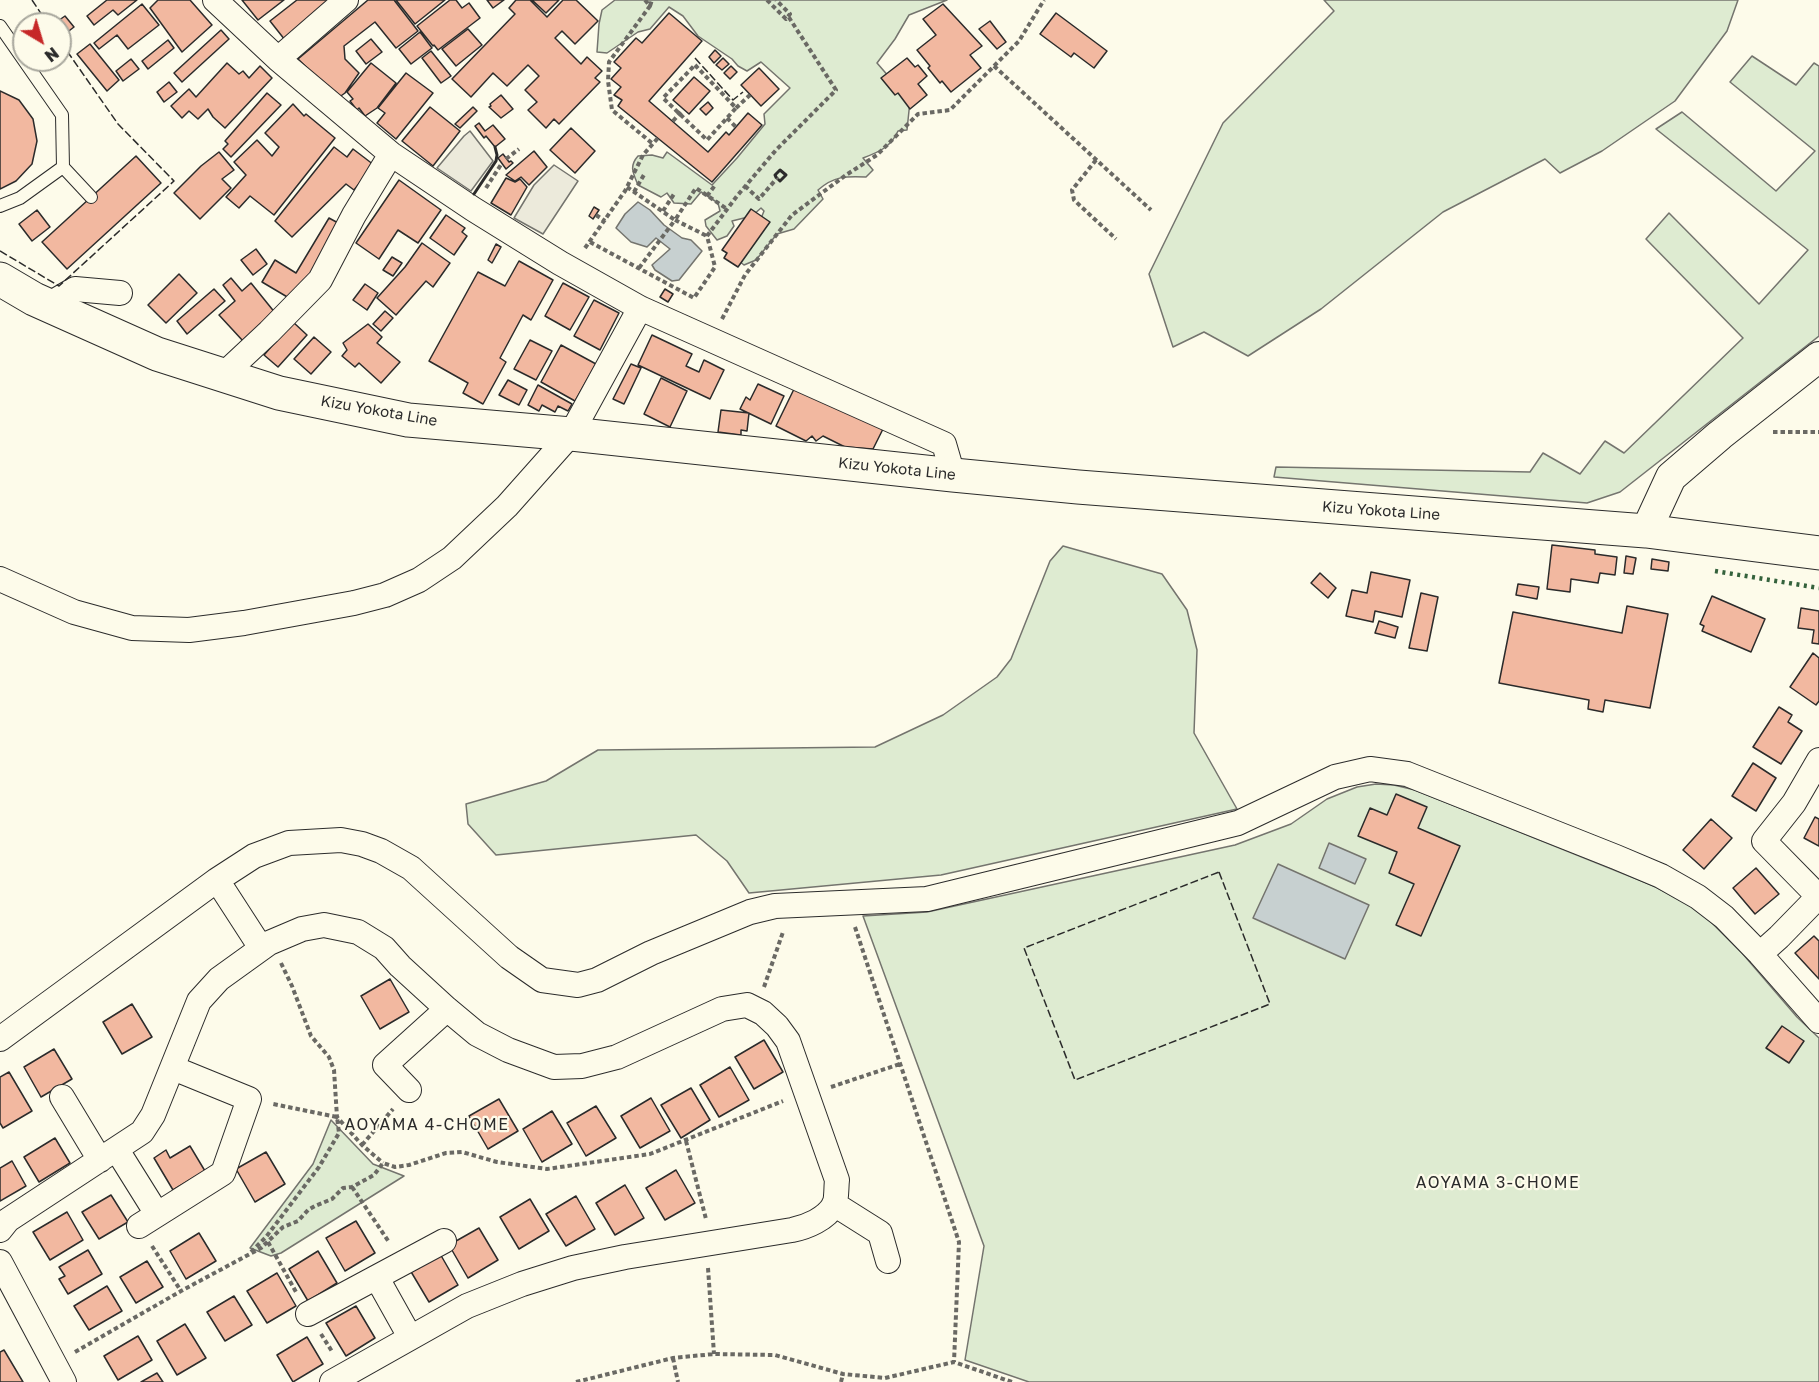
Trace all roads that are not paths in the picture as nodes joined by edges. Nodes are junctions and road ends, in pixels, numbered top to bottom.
1 (215, 0) edge
2 (346, 0) edge
3 (0, 26) edge
4 (278, 59) junction
5 (391, 154) junction
6 (63, 166) junction
7 (91, 197) dead end
8 (0, 206) edge
9 (0, 279) edge
10 (120, 293) dead end
11 (48, 305) junction
12 (640, 308) junction
13 (1819, 357) edge
14 (223, 375) junction
15 (571, 434) junction
16 (953, 475) junction
17 (1646, 531) junction
18 (1819, 553) edge
19 (0, 579) edge
20 (1819, 760) edge
21 (217, 880) junction
22 (1819, 896) edge
23 (265, 945) junction
24 (1760, 954) junction
25 (447, 1010) junction
26 (1819, 1021) edge
27 (0, 1038) edge
28 (173, 1068) junction
29 (409, 1090) road end
30 (62, 1097) dead end
31 (109, 1155) junction
32 (834, 1204) junction
33 (0, 1230) edge
34 (444, 1241) dead end
35 (888, 1261) dead end
36 (0, 1262) edge
37 (377, 1278) junction
38 (308, 1314) dead end
39 (410, 1337) junction
40 (59, 1373) edge
41 (332, 1382) edge

1 - 4 street
2 - 4 street
3 - 6 lane
4 - 5 street
5 - 12 street
5 - 14 street
6 - 7 lane
6 - 8 lane
9 - 11 main road, Kizu Yokota Line
10 - 11 street
11 - 14 main road, Kizu Yokota Line
12 - 15 street
12 - 16 street
13 - 17 street
14 - 15 main road, Kizu Yokota Line
15 - 16 main road, Kizu Yokota Line
15 - 19 street
16 - 17 main road, Kizu Yokota Line
17 - 18 main road, Kizu Yokota Line
20 - 22 street
21 - 23 street
21 - 24 street
21 - 27 street
22 - 24 street
23 - 25 street
23 - 28 street
24 - 26 street
25 - 29 street
25 - 32 street
28 - 31 street
28 - 31 street
30 - 31 street
31 - 33 street
32 - 35 street
32 - 39 street
34 - 37 street
36 - 40 street
37 - 38 street
37 - 39 street
39 - 41 street

